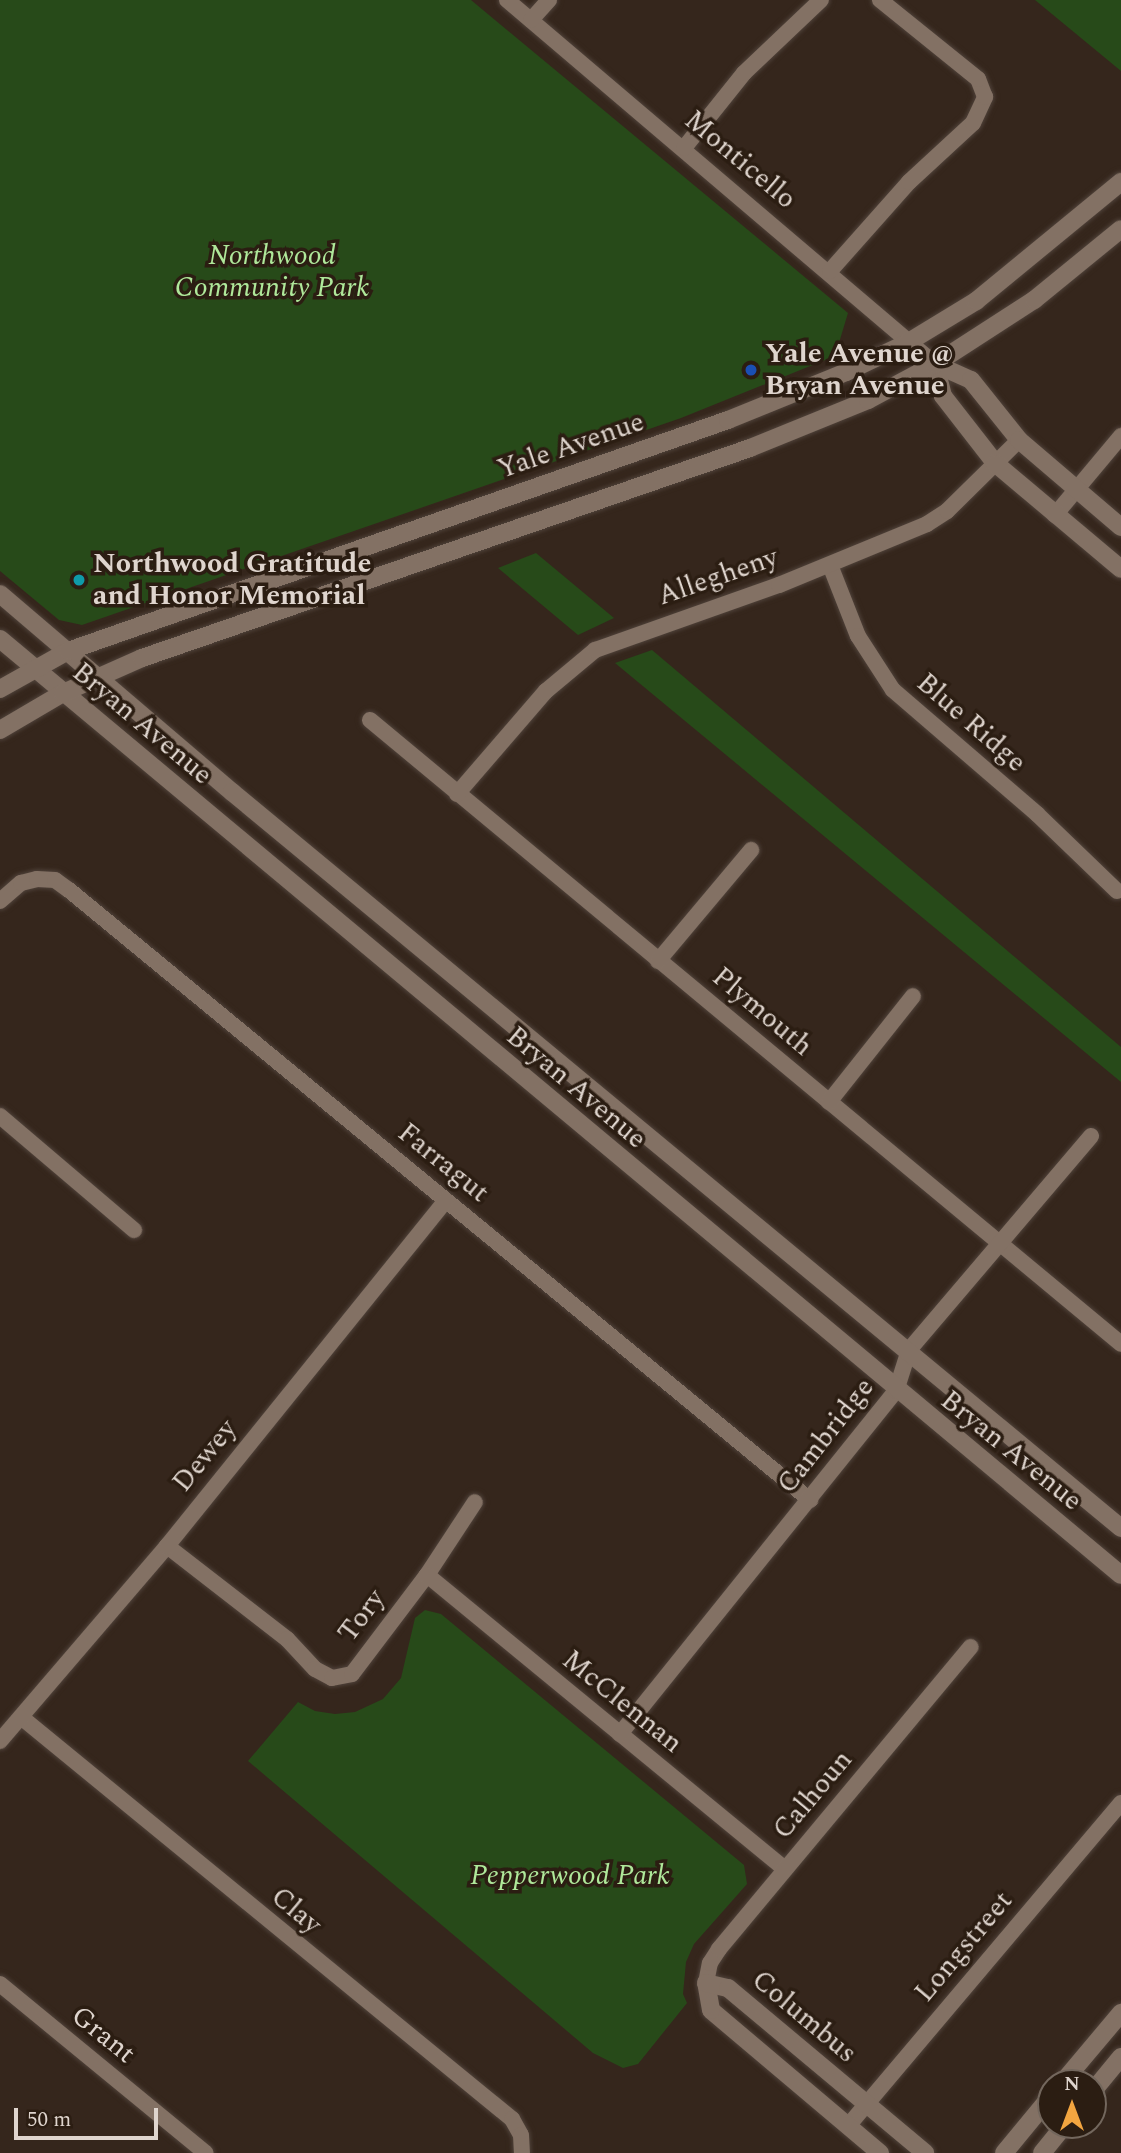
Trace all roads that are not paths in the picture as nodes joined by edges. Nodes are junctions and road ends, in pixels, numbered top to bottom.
1 (508, 0) edge
2 (549, 0) edge
3 (821, 0) edge
4 (880, 0) edge
5 (531, 20) junction
6 (684, 148) junction
7 (1121, 181) edge
8 (1121, 229) edge
9 (830, 271) junction
10 (907, 343) junction
11 (935, 364) junction
12 (1121, 436) edge
13 (1019, 440) junction
14 (996, 464) junction
15 (1075, 489) junction
16 (1055, 514) junction
17 (1121, 527) edge
18 (830, 565) junction
19 (1121, 569) edge
20 (0, 594) edge
21 (0, 639) edge
22 (68, 651) junction
23 (35, 669) junction
24 (97, 676) junction
25 (0, 689) edge
26 (63, 692) junction
27 (370, 720) dead end
28 (0, 730) edge
29 (457, 794) junction
30 (751, 850) dead end
31 (1117, 891) dead end
32 (0, 901) edge
33 (658, 961) junction
34 (914, 996) dead end
35 (829, 1102) junction
36 (0, 1116) edge
37 (1091, 1136) dead end
38 (446, 1200) junction
39 (134, 1230) dead end
40 (999, 1242) junction
41 (1121, 1344) edge
42 (909, 1349) junction
43 (896, 1391) junction
44 (810, 1500) junction
45 (475, 1502) dead end
46 (1121, 1528) edge
47 (167, 1546) junction
48 (1121, 1574) edge
49 (427, 1575) junction
50 (971, 1647) dead end
51 (21, 1717) junction
52 (620, 1734) junction
53 (0, 1741) edge
54 (1121, 1803) edge
55 (785, 1870) junction
56 (706, 1983) junction
57 (0, 1984) edge
58 (1121, 2013) edge
59 (1121, 2057) edge
60 (1074, 2069) edge
61 (1107, 2074) edge
62 (867, 2104) junction
63 (1037, 2113) edge
64 (848, 2126) junction
65 (1054, 2139) edge
66 (205, 2153) edge
67 (522, 2153) edge
68 (880, 2153) edge
69 (925, 2153) edge
70 (1004, 2153) edge
71 (1042, 2153) edge

1 - 5 street, Monticello
2 - 5 street
3 - 6 street
4 - 9 street
5 - 6 street, Monticello
6 - 9 street, Monticello
7 - 10 main road, Yale Avenue
8 - 11 main road
9 - 10 street, Monticello
10 - 11 street, Monticello
10 - 22 main road, Yale Avenue
11 - 13 main road, Monticello
11 - 14 main road
11 - 24 main road
12 - 15 street
13 - 14 street, Allegheny
13 - 15 main road, Monticello
14 - 16 main road
14 - 18 street, Allegheny
15 - 16 street
15 - 17 main road, Monticello
16 - 19 main road
18 - 29 street, Allegheny
18 - 31 street, Blue Ridge
20 - 22 main road, Bryan Avenue
21 - 23 main road, Bryan Avenue
22 - 23 main road, Yale Avenue
22 - 24 main road, Bryan Avenue
23 - 25 main road, Yale Avenue
23 - 26 main road, Bryan Avenue
24 - 26 main road
24 - 42 main road, Bryan Avenue
26 - 28 main road
26 - 43 main road, Bryan Avenue
27 - 29 street, Plymouth
29 - 33 street, Plymouth
30 - 33 street
32 - 38 street, Farragut
33 - 35 street, Plymouth
34 - 35 street
35 - 40 street, Plymouth
36 - 39 street
37 - 40 street, Cambridge
38 - 44 street, Farragut
38 - 47 street, Dewey
40 - 41 street, Plymouth
40 - 42 street, Cambridge
42 - 43 street, Cambridge
42 - 46 main road, Bryan Avenue
43 - 44 street, Cambridge
43 - 48 main road, Bryan Avenue
44 - 52 street, Cambridge
45 - 49 street, Tory
47 - 49 street, Tory
47 - 51 street, Dewey
49 - 52 street, McClennan
50 - 55 street, Calhoun
51 - 53 street, Dewey
51 - 67 street, Clay
52 - 55 street, McClennan
54 - 62 street, Longstreet
55 - 56 street, Calhoun
56 - 62 main road, Columbus
56 - 64 main road, Columbus
57 - 66 street, Grant
58 - 60 main road
59 - 61 main road
62 - 64 street, Longstreet
62 - 69 main road, Columbus
63 - 70 main road
64 - 68 main road, Columbus
65 - 71 main road

